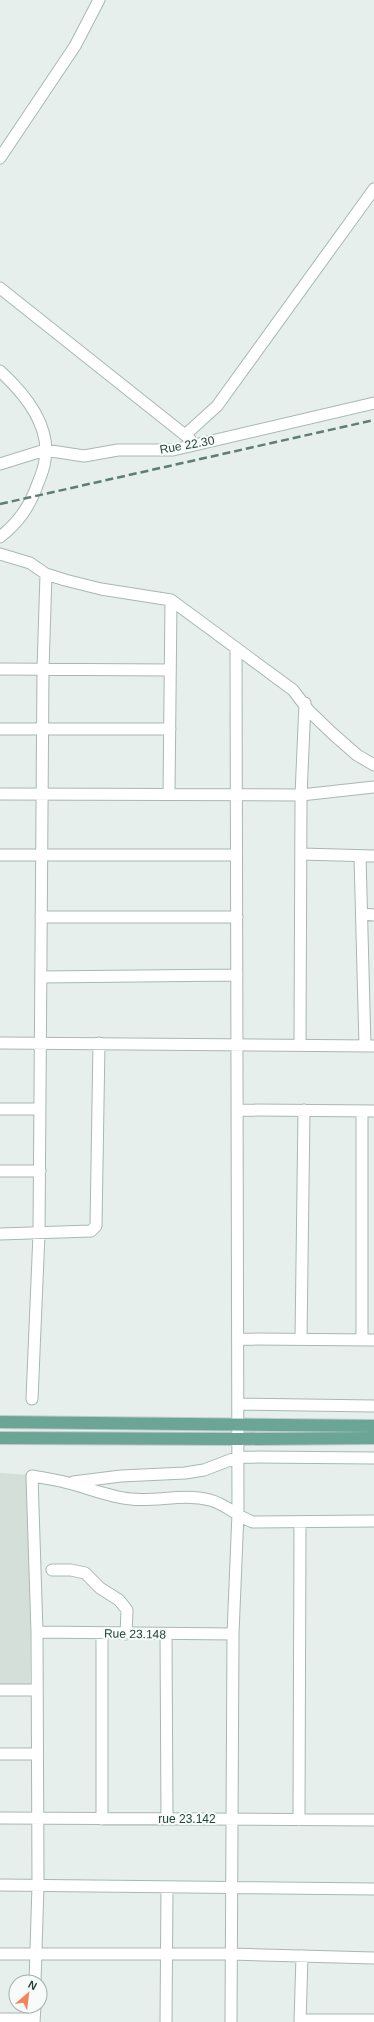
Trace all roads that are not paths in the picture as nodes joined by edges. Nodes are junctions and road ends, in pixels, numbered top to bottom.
1 (99, 0) edge
2 (0, 158) edge
3 (374, 190) edge
4 (0, 288) edge
5 (0, 371) edge
6 (374, 403) edge
7 (186, 434) junction
8 (197, 444) junction
9 (45, 450) junction
10 (0, 464) edge
11 (0, 537) edge
12 (0, 554) edge
13 (46, 574) junction
14 (171, 600) junction
15 (236, 649) junction
16 (0, 668) edge
17 (43, 670) junction
18 (170, 670) junction
19 (304, 703) junction
20 (0, 729) edge
21 (43, 729) junction
22 (170, 729) junction
23 (374, 765) edge
24 (374, 787) edge
25 (0, 794) edge
26 (42, 794) junction
27 (169, 794) junction
28 (236, 795) junction
29 (301, 795) junction
30 (301, 854) junction
31 (42, 855) junction
32 (236, 855) junction
33 (0, 856) edge
34 (360, 856) junction
35 (374, 856) edge
36 (362, 914) junction
37 (374, 915) edge
38 (41, 917) junction
39 (237, 918) junction
40 (237, 975) junction
41 (41, 978) junction
42 (0, 1043) edge
43 (40, 1043) junction
44 (99, 1043) junction
45 (237, 1045) junction
46 (300, 1045) junction
47 (370, 1046) edge
48 (0, 1109) edge
49 (40, 1109) junction
50 (237, 1110) junction
51 (304, 1110) junction
52 (362, 1111) junction
53 (374, 1111) edge
54 (0, 1171) edge
55 (40, 1171) junction
56 (0, 1234) edge
57 (39, 1234) junction
58 (238, 1339) junction
59 (301, 1339) junction
60 (362, 1340) junction
61 (374, 1340) edge
62 (32, 1399) dead end
63 (238, 1404) junction
64 (374, 1406) edge
65 (0, 1422) edge
66 (238, 1424) junction
67 (374, 1426) edge
68 (0, 1438) edge
69 (374, 1438) edge
70 (238, 1440) junction
71 (238, 1457) junction
72 (374, 1458) edge
73 (68, 1483) junction
74 (238, 1513) junction
75 (374, 1521) edge
76 (300, 1522) junction
77 (52, 1570) dead end
78 (37, 1632) junction
79 (102, 1633) junction
80 (126, 1634) junction
81 (166, 1634) junction
82 (233, 1634) junction
83 (0, 1690) edge
84 (36, 1690) junction
85 (0, 1754) edge
86 (36, 1754) junction
87 (0, 1818) edge
88 (36, 1818) junction
89 (102, 1819) junction
90 (167, 1819) junction
91 (232, 1819) junction
92 (299, 1820) junction
93 (374, 1820) edge
94 (0, 1885) edge
95 (38, 1885) junction
96 (168, 1888) junction
97 (231, 1888) junction
98 (374, 1889) edge
99 (35, 1953) junction
100 (0, 1954) edge
101 (167, 1954) junction
102 (231, 1954) junction
103 (302, 1956) junction
104 (374, 1958) edge
105 (35, 1974) edge
106 (0, 2019) edge
107 (374, 2020) edge
108 (34, 2021) edge
109 (300, 2021) edge
110 (166, 2022) edge
111 (231, 2022) edge

1 - 2 street
3 - 7 street
4 - 7 street
5 - 9 street
6 - 8 street, Rue 22.30
7 - 8 street
8 - 9 street, Rue 22.30
9 - 10 street, Rue 22.30
9 - 11 street
12 - 13 street
13 - 14 street
13 - 17 street
14 - 15 street
14 - 18 street
15 - 19 street
15 - 28 street
16 - 17 street
17 - 18 street
17 - 21 street
18 - 22 street
19 - 23 street
19 - 29 street
20 - 21 street
21 - 22 street
21 - 26 street
22 - 27 street
24 - 29 street
25 - 26 street
26 - 27 street
26 - 31 street
27 - 28 street
28 - 29 street
28 - 32 street
29 - 30 street
30 - 34 street
30 - 46 street
31 - 32 street
31 - 33 street
31 - 38 street
32 - 39 street
34 - 35 street
34 - 36 street
36 - 37 street
36 - 47 street
38 - 39 street
38 - 41 street
39 - 40 street
40 - 41 street
40 - 45 street
41 - 43 street
42 - 43 street
43 - 44 street
43 - 49 street
44 - 45 street
44 - 57 street
45 - 46 street
45 - 50 street
46 - 47 street
48 - 49 street
49 - 55 street
50 - 51 street
50 - 58 street
51 - 52 street
51 - 59 street
52 - 53 street
52 - 60 street
54 - 55 street
55 - 57 street
56 - 57 street
57 - 62 street
58 - 59 street
58 - 63 street
59 - 60 street
60 - 61 street
63 - 64 street
63 - 66 street
65 - 66 main road
66 - 67 main road
66 - 70 street
68 - 70 main road
69 - 70 main road
70 - 71 street
71 - 72 street
71 - 73 street
71 - 74 street
73 - 74 street
73 - 78 street
74 - 76 street
74 - 82 street
75 - 76 street
76 - 92 street
77 - 80 street
78 - 79 street, Rue 23.148
78 - 84 street
79 - 80 street, Rue 23.148
79 - 89 street
80 - 81 street, Rue 23.148
81 - 82 street, Rue 23.148
81 - 90 street
82 - 91 street
83 - 84 street
84 - 86 street
85 - 86 street
86 - 88 street
87 - 88 street, rue 23.142
88 - 89 street, rue 23.142
88 - 95 street
89 - 90 street, rue 23.142
90 - 91 street, rue 23.142
91 - 92 street, rue 23.142
91 - 97 street
92 - 93 street, rue 23.142
94 - 95 street
95 - 96 street
95 - 99 street
96 - 97 street
96 - 101 street
97 - 98 street
97 - 102 street
99 - 100 street
99 - 101 street
99 - 105 street
101 - 102 street
101 - 110 street
102 - 103 street
102 - 111 street
103 - 104 street
103 - 109 street
106 - 108 street
107 - 109 street

